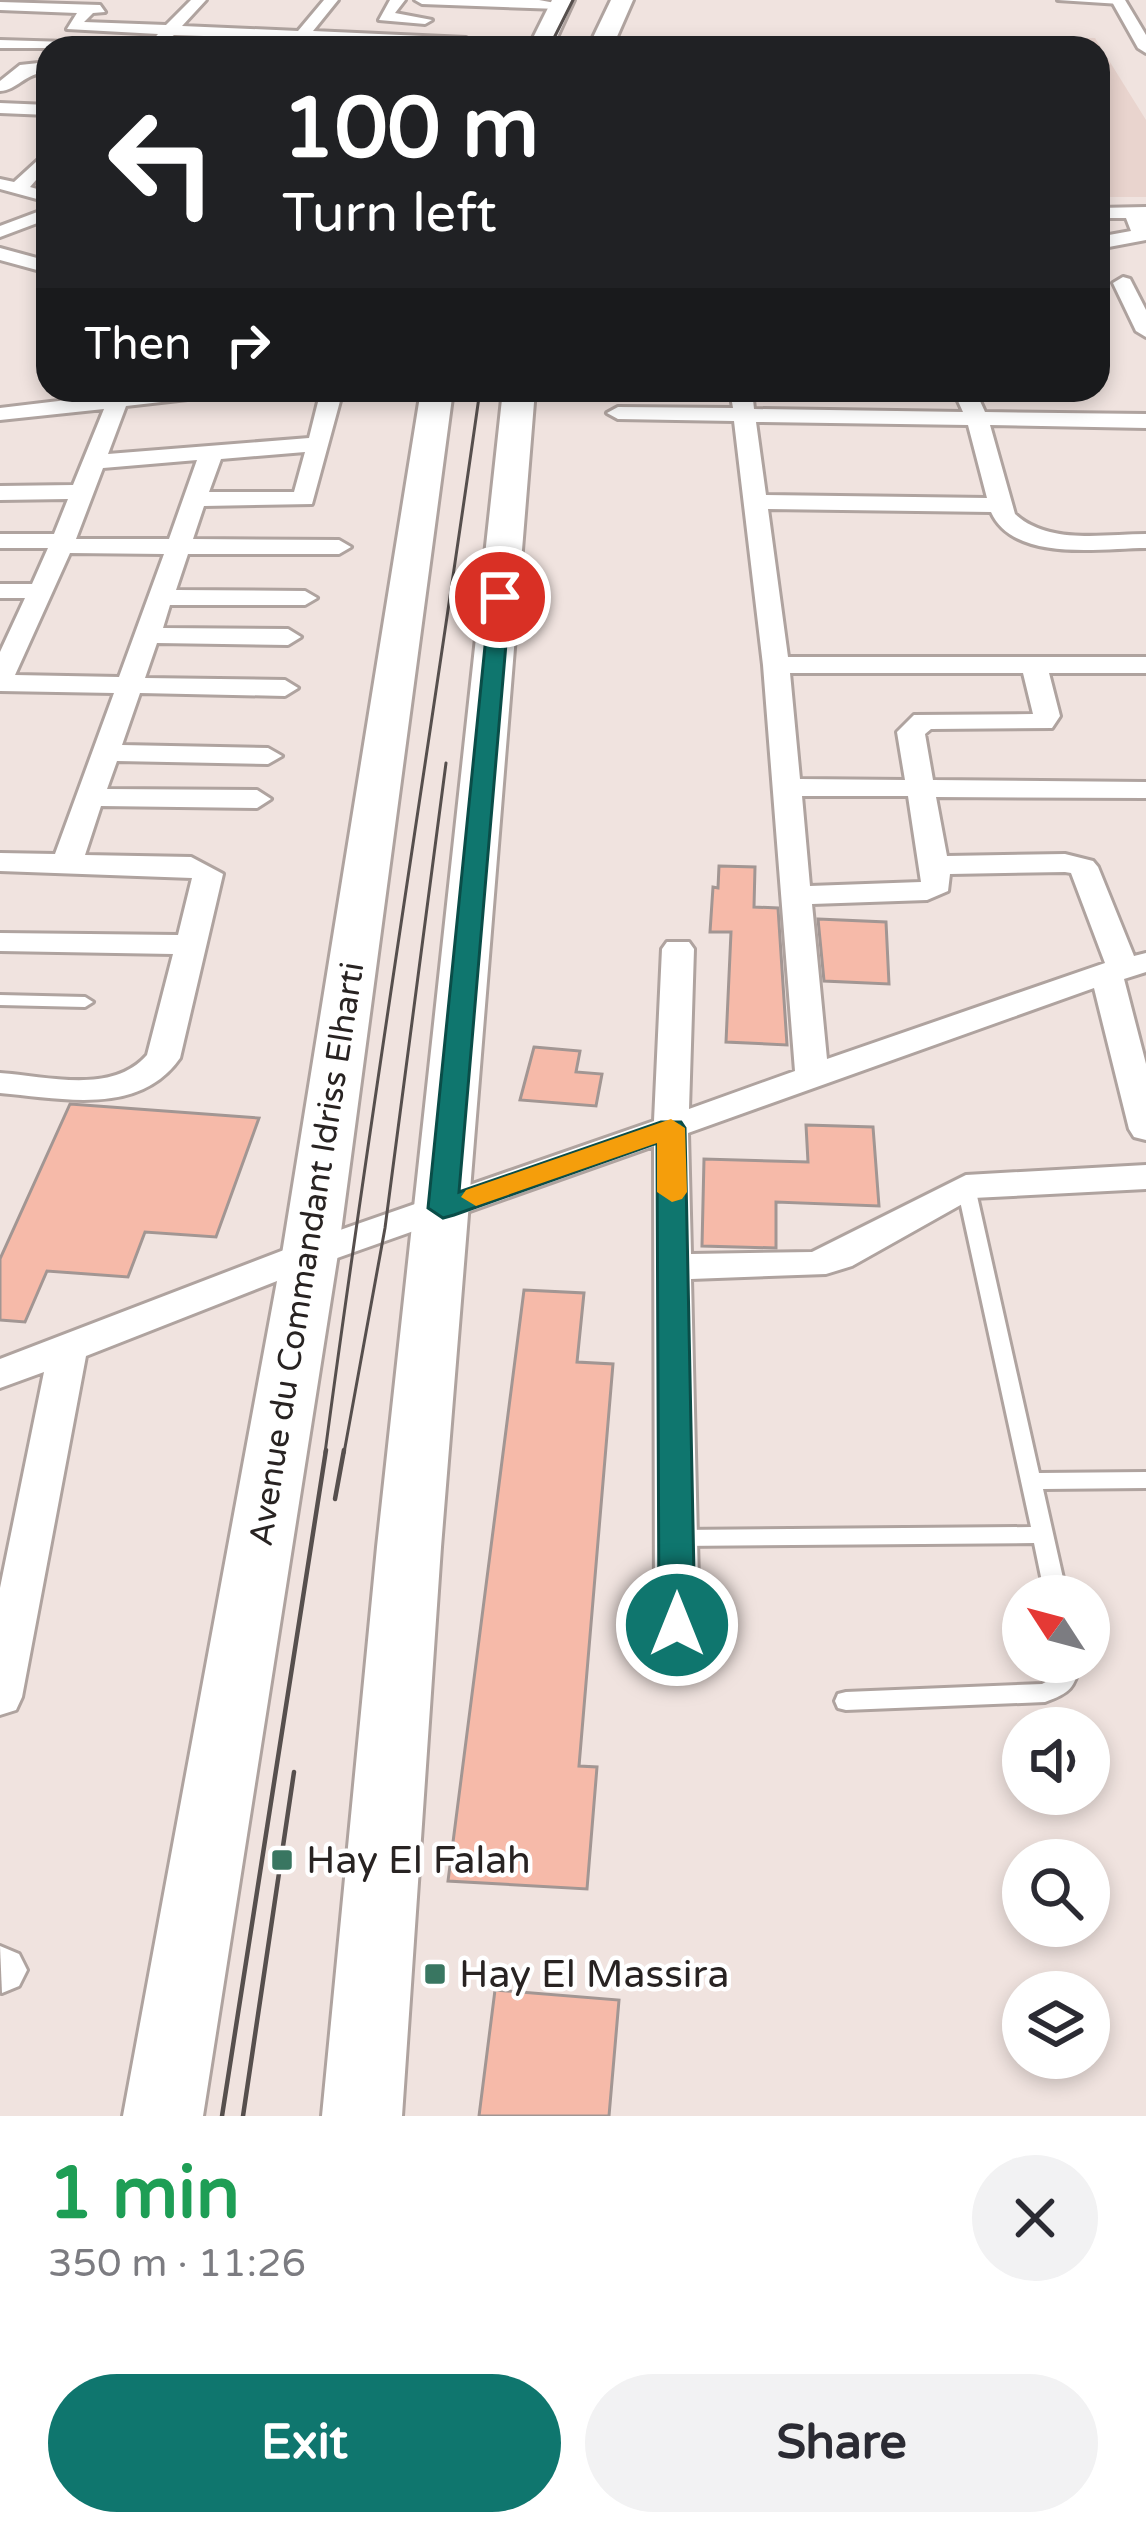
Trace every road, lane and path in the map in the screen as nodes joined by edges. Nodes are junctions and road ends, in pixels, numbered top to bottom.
1 (331, 0) edge
2 (398, 0) edge
3 (422, 0) edge
4 (622, 0) edge
5 (1062, 0) edge
6 (1119, 1) edge
7 (561, 2) edge
8 (0, 6) edge
9 (193, 6) edge
10 (89, 9) junction
11 (256, 13) dead end
12 (298, 15) dead end
13 (319, 15) junction
14 (448, 21) dead end
15 (476, 24) dead end
16 (169, 31) junction
17 (234, 34) junction
18 (164, 36) edge
19 (250, 36) edge
20 (302, 36) edge
21 (470, 36) edge
22 (545, 36) edge
23 (605, 36) edge
24 (0, 44) edge
25 (36, 45) edge
26 (1146, 48) edge
27 (36, 68) edge
28 (2, 87) edge
29 (26, 87) dead end
30 (0, 108) edge
31 (36, 110) edge
32 (36, 168) edge
33 (9, 186) edge
34 (1140, 212) edge
35 (1110, 213) edge
36 (36, 218) edge
37 (0, 232) edge
38 (1110, 240) edge
39 (0, 254) edge
40 (36, 264) edge
41 (1146, 280) edge
42 (1123, 283) junction
43 (1110, 285) edge
44 (1146, 332) edge
45 (87, 402) edge
46 (117, 402) edge
47 (329, 402) edge
48 (435, 402) edge
49 (518, 402) edge
50 (744, 402) edge
51 (970, 402) edge
52 (618, 413) dead end
53 (3, 418) edge
54 (977, 418) junction
55 (1146, 421) edge
56 (320, 444) junction
57 (212, 451) junction
58 (94, 462) junction
59 (82, 492) junction
60 (0, 493) edge
61 (195, 500) junction
62 (756, 502) junction
63 (1001, 505) junction
64 (0, 541) edge
65 (1146, 541) edge
66 (62, 544) junction
67 (178, 546) junction
68 (339, 548) dead end
69 (0, 591) edge
70 (40, 591) junction
71 (160, 597) junction
72 (305, 598) dead end
73 (146, 635) junction
74 (288, 637) dead end
75 (776, 664) junction
76 (1034, 665) junction
77 (1144, 670) edge
78 (0, 682) edge
79 (129, 686) junction
80 (285, 688) dead end
81 (105, 753) junction
82 (268, 756) dead end
83 (788, 787) junction
84 (923, 788) junction
85 (1146, 790) edge
86 (90, 797) junction
87 (257, 799) dead end
88 (0, 862) edge
89 (67, 862) junction
90 (937, 865) junction
91 (799, 896) junction
92 (0, 942) edge
93 (190, 945) junction
94 (678, 949) dead end
95 (1125, 967) edge
96 (0, 1000) edge
97 (85, 1002) dead end
98 (812, 1076) junction
99 (0, 1083) edge
100 (1142, 1094) edge
101 (671, 1128) junction
102 (1146, 1129) edge
103 (1146, 1177) edge
104 (966, 1187) junction
105 (443, 1208) junction
106 (310, 1254) junction
107 (673, 1267) junction
108 (68, 1348) junction
109 (0, 1374) edge
110 (1146, 1480) edge
111 (1032, 1481) junction
112 (1044, 1535) junction
113 (677, 1538) junction
114 (1052, 1575) edge
115 (677, 1625) dead end
116 (1063, 1683) edge
117 (0, 1697) edge
118 (846, 1701) dead end
119 (164, 2116) edge
120 (362, 2116) edge

1 - 13 street
2 - 14 street
3 - 7 street
4 - 23 main road
5 - 6 lane
6 - 26 street
7 - 22 main road
8 - 10 street
9 - 10 street
9 - 16 street
10 - 16 street
11 - 17 street
12 - 13 street
13 - 20 street
15 - 21 street
16 - 17 street
16 - 18 street
17 - 19 street
24 - 25 street
27 - 28 street
28 - 29 street
30 - 31 street
32 - 33 street
34 - 35 street
34 - 38 street
36 - 37 street
39 - 40 street
41 - 42 street
42 - 43 street
42 - 44 street
45 - 53 street
46 - 58 street
47 - 56 street
48 - 106 main road, Avenue du Commandant Idriss Elharti
49 - 105 main road
50 - 52 street
50 - 54 street
50 - 62 street
51 - 54 street
54 - 55 street
54 - 63 street
56 - 57 street
56 - 61 street
57 - 58 street
57 - 61 street
58 - 59 street
59 - 60 street
59 - 66 street
61 - 67 street
62 - 63 street
62 - 75 street
63 - 65 street
64 - 66 street
66 - 67 street
66 - 70 street
67 - 68 street
67 - 71 street
69 - 70 street
70 - 78 street
71 - 72 street
71 - 73 street
73 - 74 street
73 - 79 street
75 - 76 street
75 - 83 street
76 - 77 street
76 - 84 street
78 - 79 street
79 - 80 street
79 - 81 street
81 - 82 street
81 - 86 street
83 - 84 street
83 - 91 street
84 - 85 street
84 - 90 street
86 - 87 street
86 - 89 street
88 - 89 street
89 - 93 street
90 - 91 street
90 - 95 street
91 - 98 street
92 - 93 street
93 - 99 street
94 - 101 street
95 - 98 street
95 - 100 street
96 - 97 lane
98 - 101 street
100 - 102 street
101 - 105 street
101 - 107 street
103 - 104 street
104 - 107 street
104 - 111 lane
105 - 106 street
105 - 120 main road
106 - 108 street
106 - 119 main road, Avenue du Commandant Idriss Elharti
107 - 113 street
108 - 109 street
108 - 117 street
110 - 111 lane
111 - 112 lane
112 - 113 lane
112 - 114 lane
113 - 115 street
116 - 118 lane

